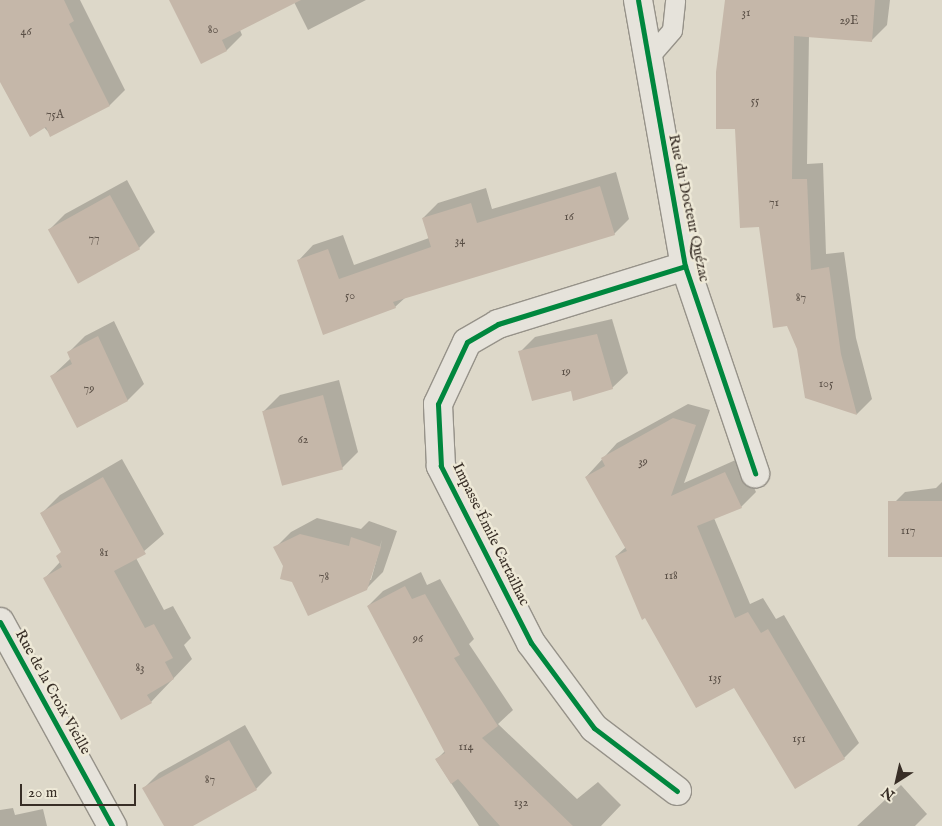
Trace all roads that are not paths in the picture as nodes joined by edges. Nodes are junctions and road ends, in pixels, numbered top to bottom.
1 (638, 0) edge
2 (675, 0) edge
3 (647, 59) junction
4 (685, 266) junction
5 (755, 473) dead end
6 (0, 622) edge
7 (677, 792) dead end
8 (112, 826) edge

1 - 3 street, Rue du Docteur Quézac
2 - 3 lane
3 - 4 street, Rue du Docteur Quézac
4 - 5 street, Rue du Docteur Quézac
4 - 7 street, Impasse Émile Cartailhac
6 - 8 street, Rue de la Croix Vieille

